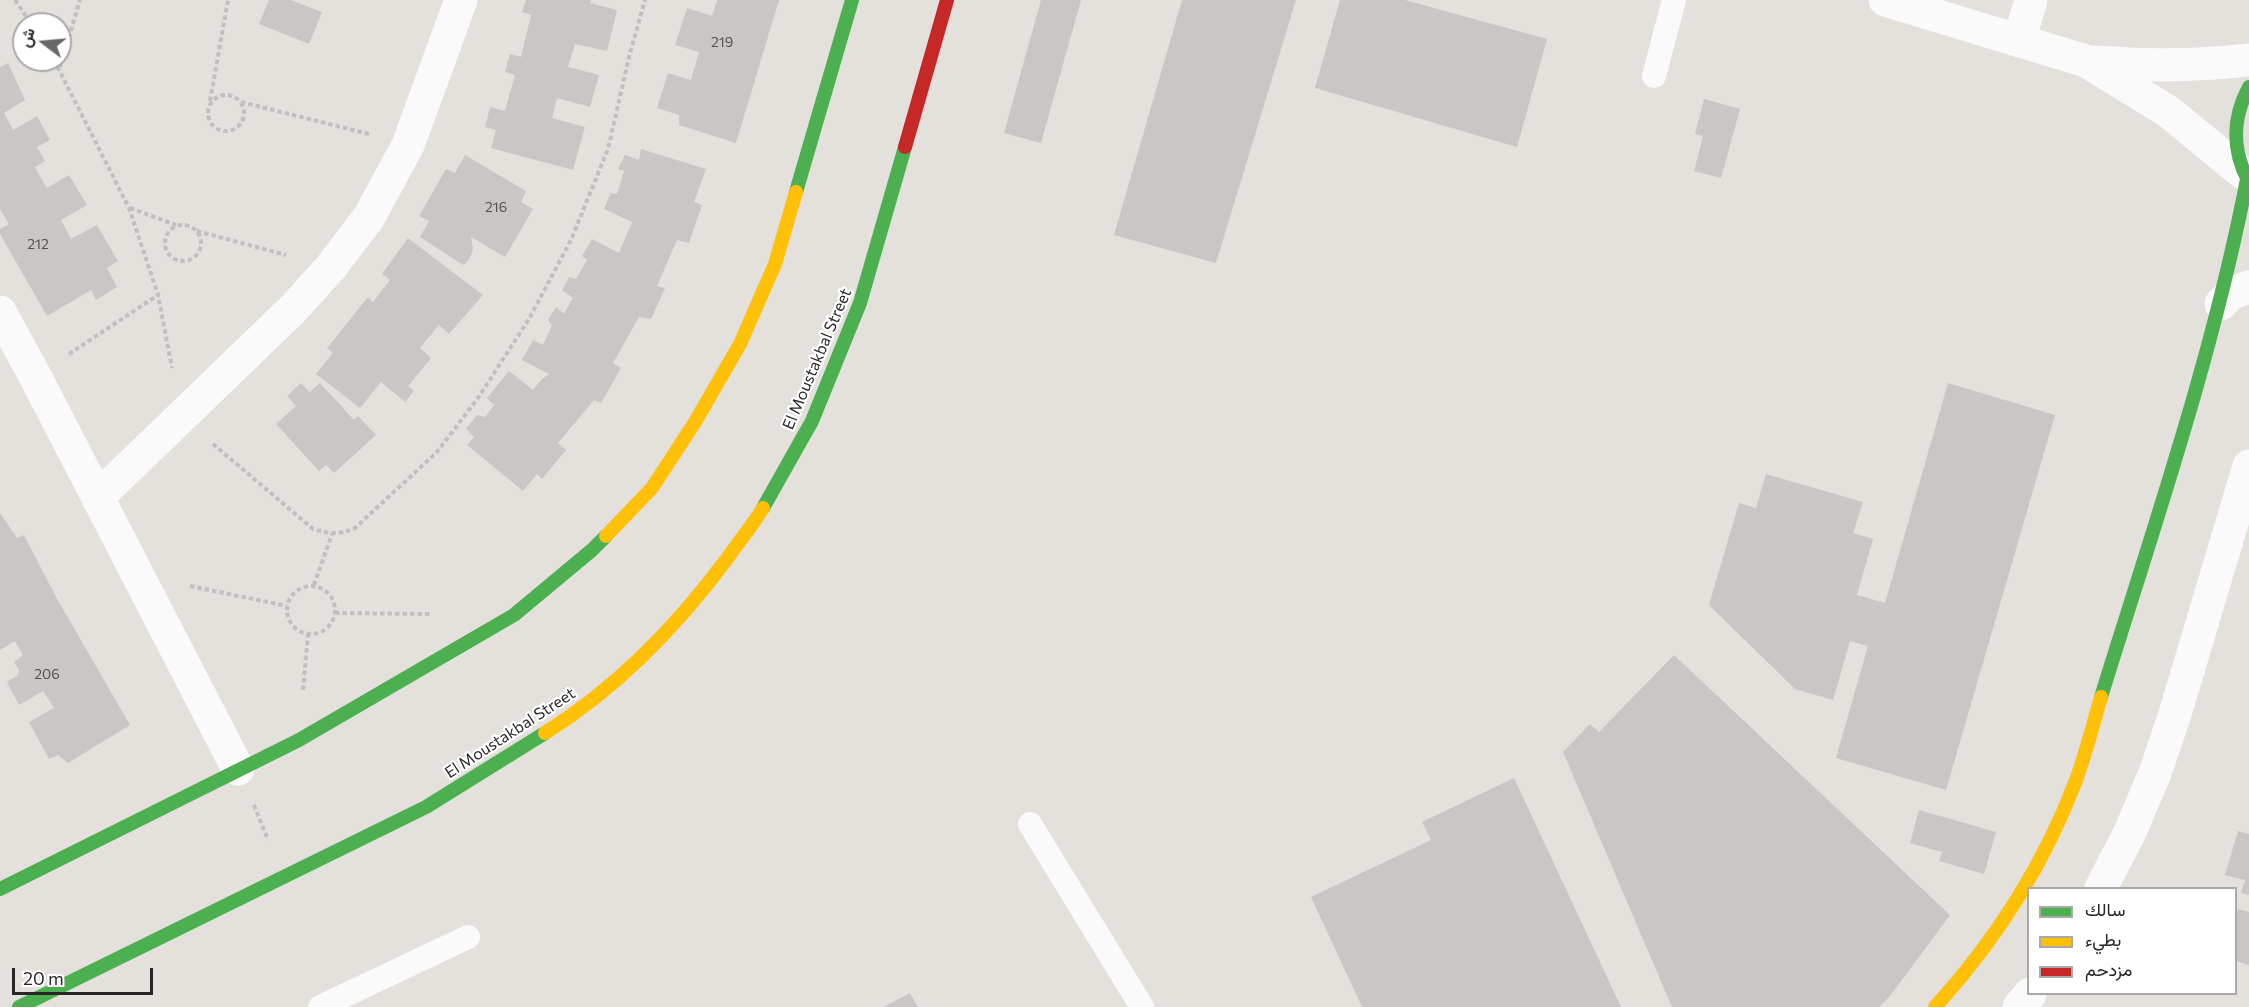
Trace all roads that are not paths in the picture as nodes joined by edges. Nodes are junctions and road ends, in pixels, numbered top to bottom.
1 (461, 0) edge
2 (852, 0) edge
3 (946, 0) edge
4 (1674, 0) edge
5 (1885, 0) edge
6 (2031, 0) edge
7 (2019, 41) junction
8 (2249, 60) edge
9 (2086, 62) junction
10 (1654, 76) dead end
11 (2249, 87) edge
12 (2246, 178) edge
13 (2249, 287) edge
14 (2221, 304) junction
15 (0, 312) edge
16 (2249, 466) edge
17 (98, 497) junction
18 (238, 769) junction
19 (1030, 824) dead end
20 (2027, 887) edge
21 (2027, 887) edge
22 (2102, 887) edge
23 (0, 889) edge
24 (468, 937) dead end
25 (2028, 995) edge
26 (19, 1007) edge
27 (320, 1007) edge
28 (1142, 1007) edge
29 (1935, 1007) edge
30 (2019, 1007) edge

1 - 17 street
2 - 18 street
3 - 26 street, El Moustakbal Street
4 - 10 lane
5 - 7 street
6 - 7 street
7 - 9 street
8 - 9 street
9 - 12 street
11 - 12 street
12 - 14 street
13 - 14 street
14 - 20 street
15 - 17 street
16 - 22 street
17 - 18 street
18 - 23 street
19 - 28 lane
21 - 29 street
24 - 27 lane
25 - 30 street

